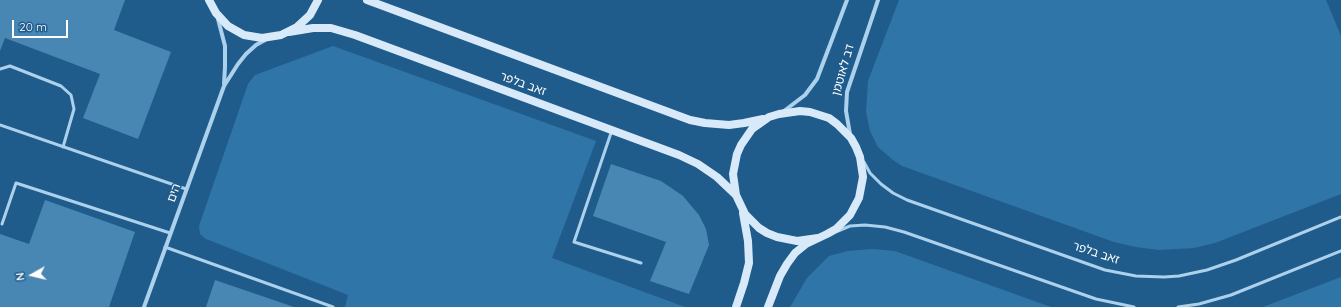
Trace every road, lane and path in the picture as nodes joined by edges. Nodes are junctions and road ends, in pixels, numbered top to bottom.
1 (209, 0) edge
2 (318, 0) edge
3 (367, 0) edge
4 (847, 0) edge
5 (878, 0) edge
6 (216, 13) junction
7 (289, 32) junction
8 (271, 37) junction
9 (0, 69) edge
10 (224, 86) junction
11 (779, 114) junction
12 (769, 117) junction
13 (0, 125) edge
14 (612, 130) junction
15 (63, 147) junction
16 (856, 147) junction
17 (860, 156) junction
18 (186, 189) junction
19 (736, 195) junction
20 (740, 205) junction
21 (1341, 217) edge
22 (2, 224) dead end
23 (170, 233) junction
24 (827, 234) junction
25 (818, 238) junction
26 (165, 247) junction
27 (1341, 251) edge
28 (641, 263) dead end
29 (144, 307) edge
30 (333, 307) edge
31 (736, 307) edge
32 (768, 307) edge
33 (1134, 307) edge
34 (1178, 307) edge

1 - 6 street, זאב בלפר
2 - 7 street
3 - 12 street, זאב בלפר
4 - 11 street, דב לאוטמן
5 - 16 street, דב לאוטמן
6 - 8 street, זאב בלפר
6 - 10 street, הים
7 - 8 street, זאב בלפר
7 - 14 street, זאב בלפר
8 - 10 street, הים
9 - 15 lane
10 - 18 street, הים
11 - 12 street
11 - 16 street
12 - 19 street
13 - 15 lane
14 - 19 street, זאב בלפר
14 - 28 lane
15 - 18 lane
16 - 17 street
17 - 21 lane, זאב בלפר
17 - 24 street
18 - 23 street, הים
19 - 20 street
20 - 25 street
20 - 31 street
22 - 23 lane
23 - 26 street, הים
24 - 25 street
24 - 33 lane
25 - 32 street
26 - 29 street, הים
26 - 30 lane
27 - 34 lane

